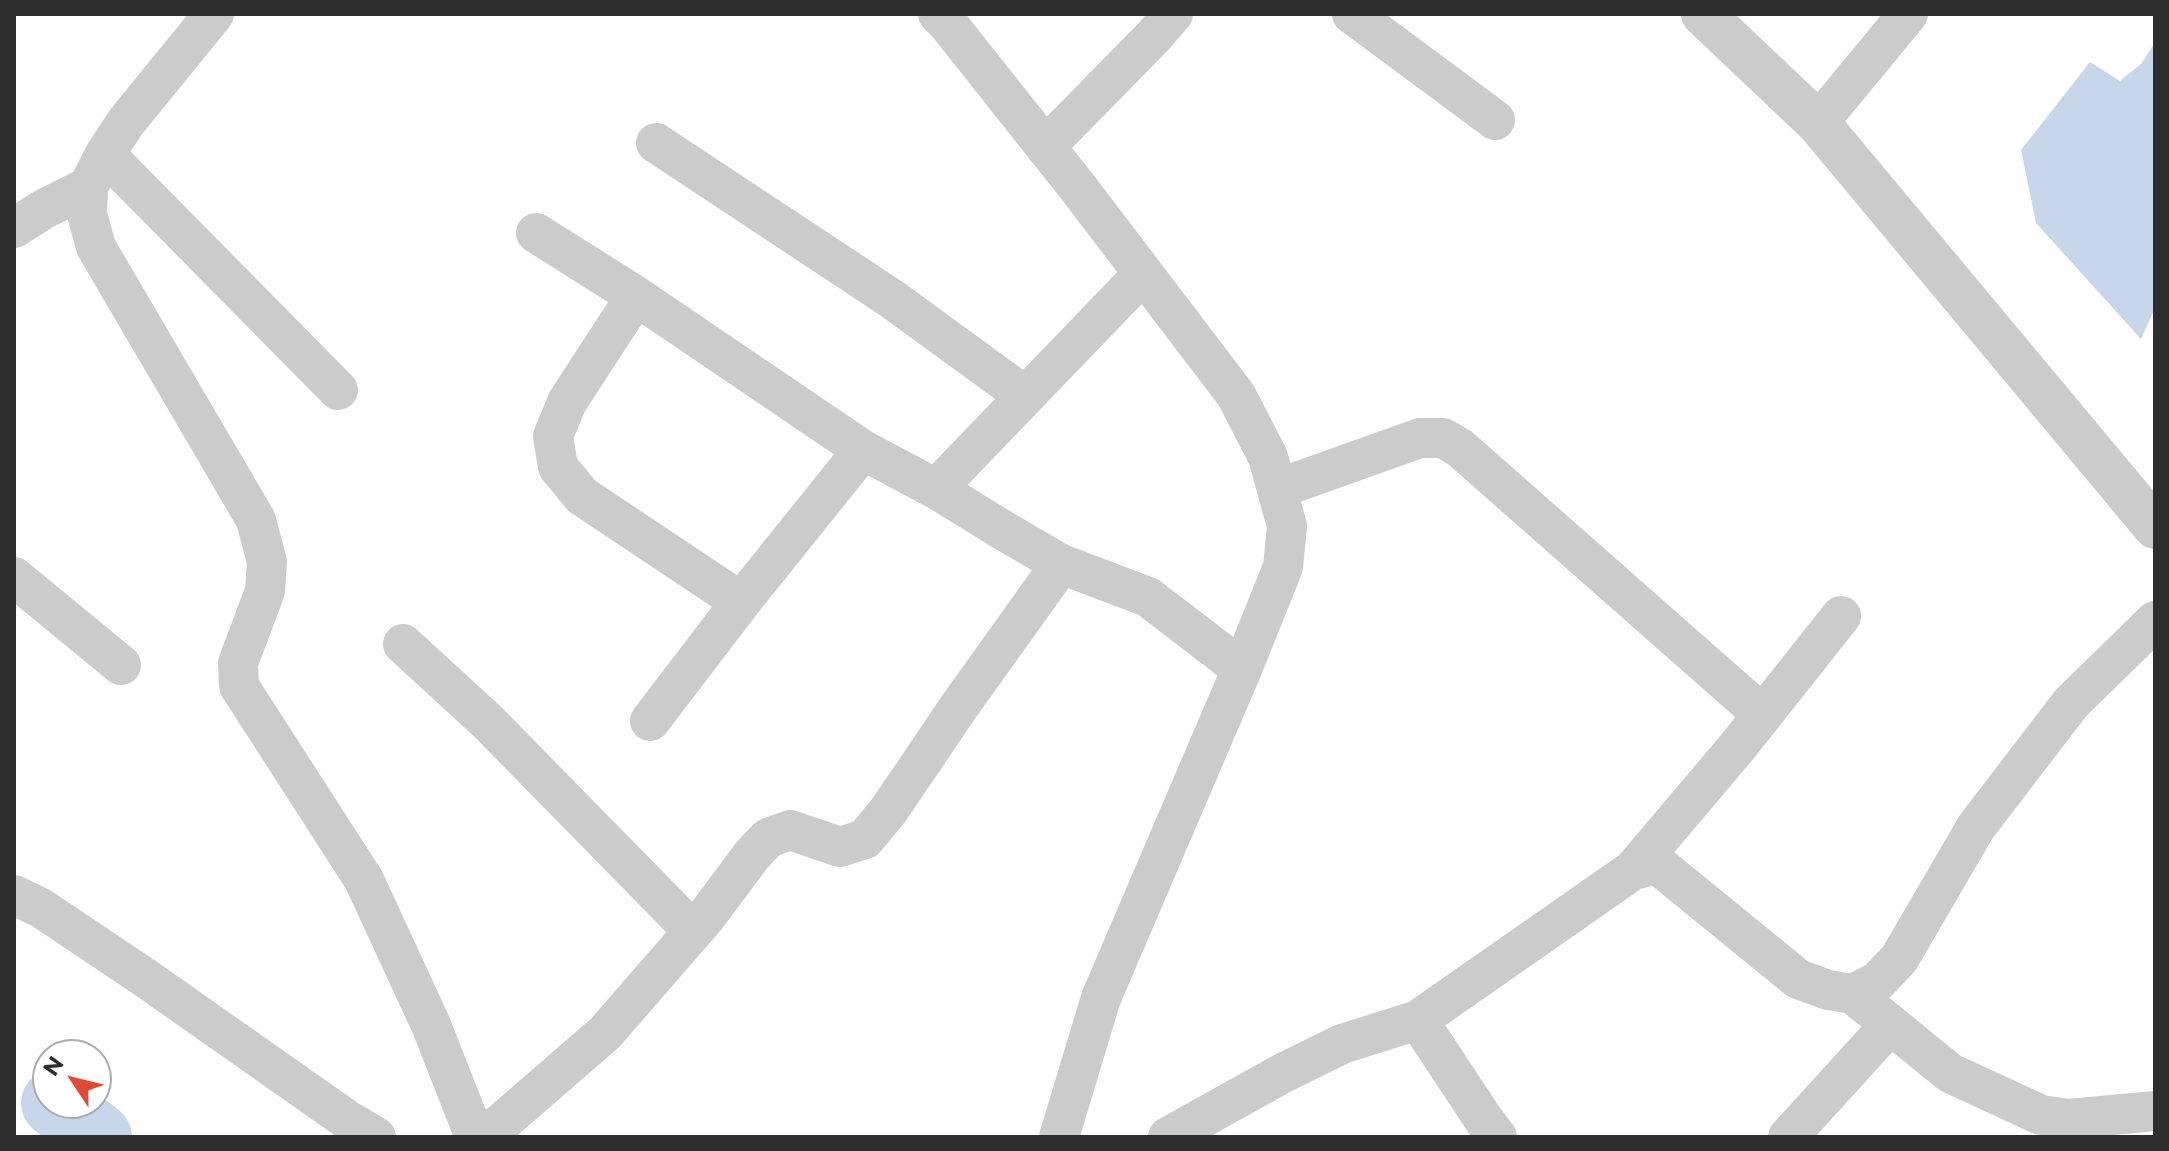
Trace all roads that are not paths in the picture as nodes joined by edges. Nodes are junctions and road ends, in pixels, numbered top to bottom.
1 (214, 14) edge
2 (938, 14) edge
3 (1173, 14) edge
4 (1352, 14) edge
5 (1703, 14) edge
6 (1908, 14) edge
7 (1495, 120) dead end
8 (1818, 123) junction
9 (656, 143) dead end
10 (1045, 147) junction
11 (97, 170) junction
12 (14, 228) edge
13 (536, 233) dead end
14 (1142, 275) junction
15 (636, 296) junction
16 (338, 390) dead end
17 (1025, 396) junction
18 (863, 450) junction
19 (936, 489) junction
20 (1277, 489) junction
21 (2155, 527) edge
22 (1061, 564) junction
23 (14, 577) edge
24 (741, 602) junction
25 (1841, 616) dead end
26 (2155, 621) edge
27 (403, 644) dead end
28 (121, 665) dead end
29 (1242, 669) junction
30 (1763, 715) junction
31 (650, 721) dead end
32 (1633, 870) junction
33 (14, 895) edge
34 (693, 931) junction
35 (1853, 994) junction
36 (1418, 1020) junction
37 (1890, 1025) junction
38 (2155, 1111) edge
39 (376, 1137) edge
40 (475, 1137) edge
41 (485, 1137) edge
42 (1059, 1137) edge
43 (1168, 1137) edge
44 (1497, 1137) edge
45 (1788, 1137) edge

1 - 11 street
2 - 10 street
3 - 10 street
4 - 7 street
5 - 8 street
6 - 8 street
8 - 21 street
9 - 17 street
10 - 14 street
11 - 12 street
11 - 16 street
11 - 40 street
13 - 15 street
14 - 17 street
14 - 20 street
15 - 18 street
15 - 24 street
17 - 19 street
18 - 19 street
18 - 24 street
19 - 22 street
20 - 29 street
20 - 30 street
22 - 29 street
22 - 34 street
23 - 28 street
24 - 31 street
25 - 30 street
26 - 35 street
27 - 34 street
29 - 42 street
30 - 32 street
32 - 35 street
32 - 36 street
33 - 39 street
34 - 41 street
35 - 37 street
36 - 43 street
36 - 44 street
37 - 38 street
37 - 45 street

